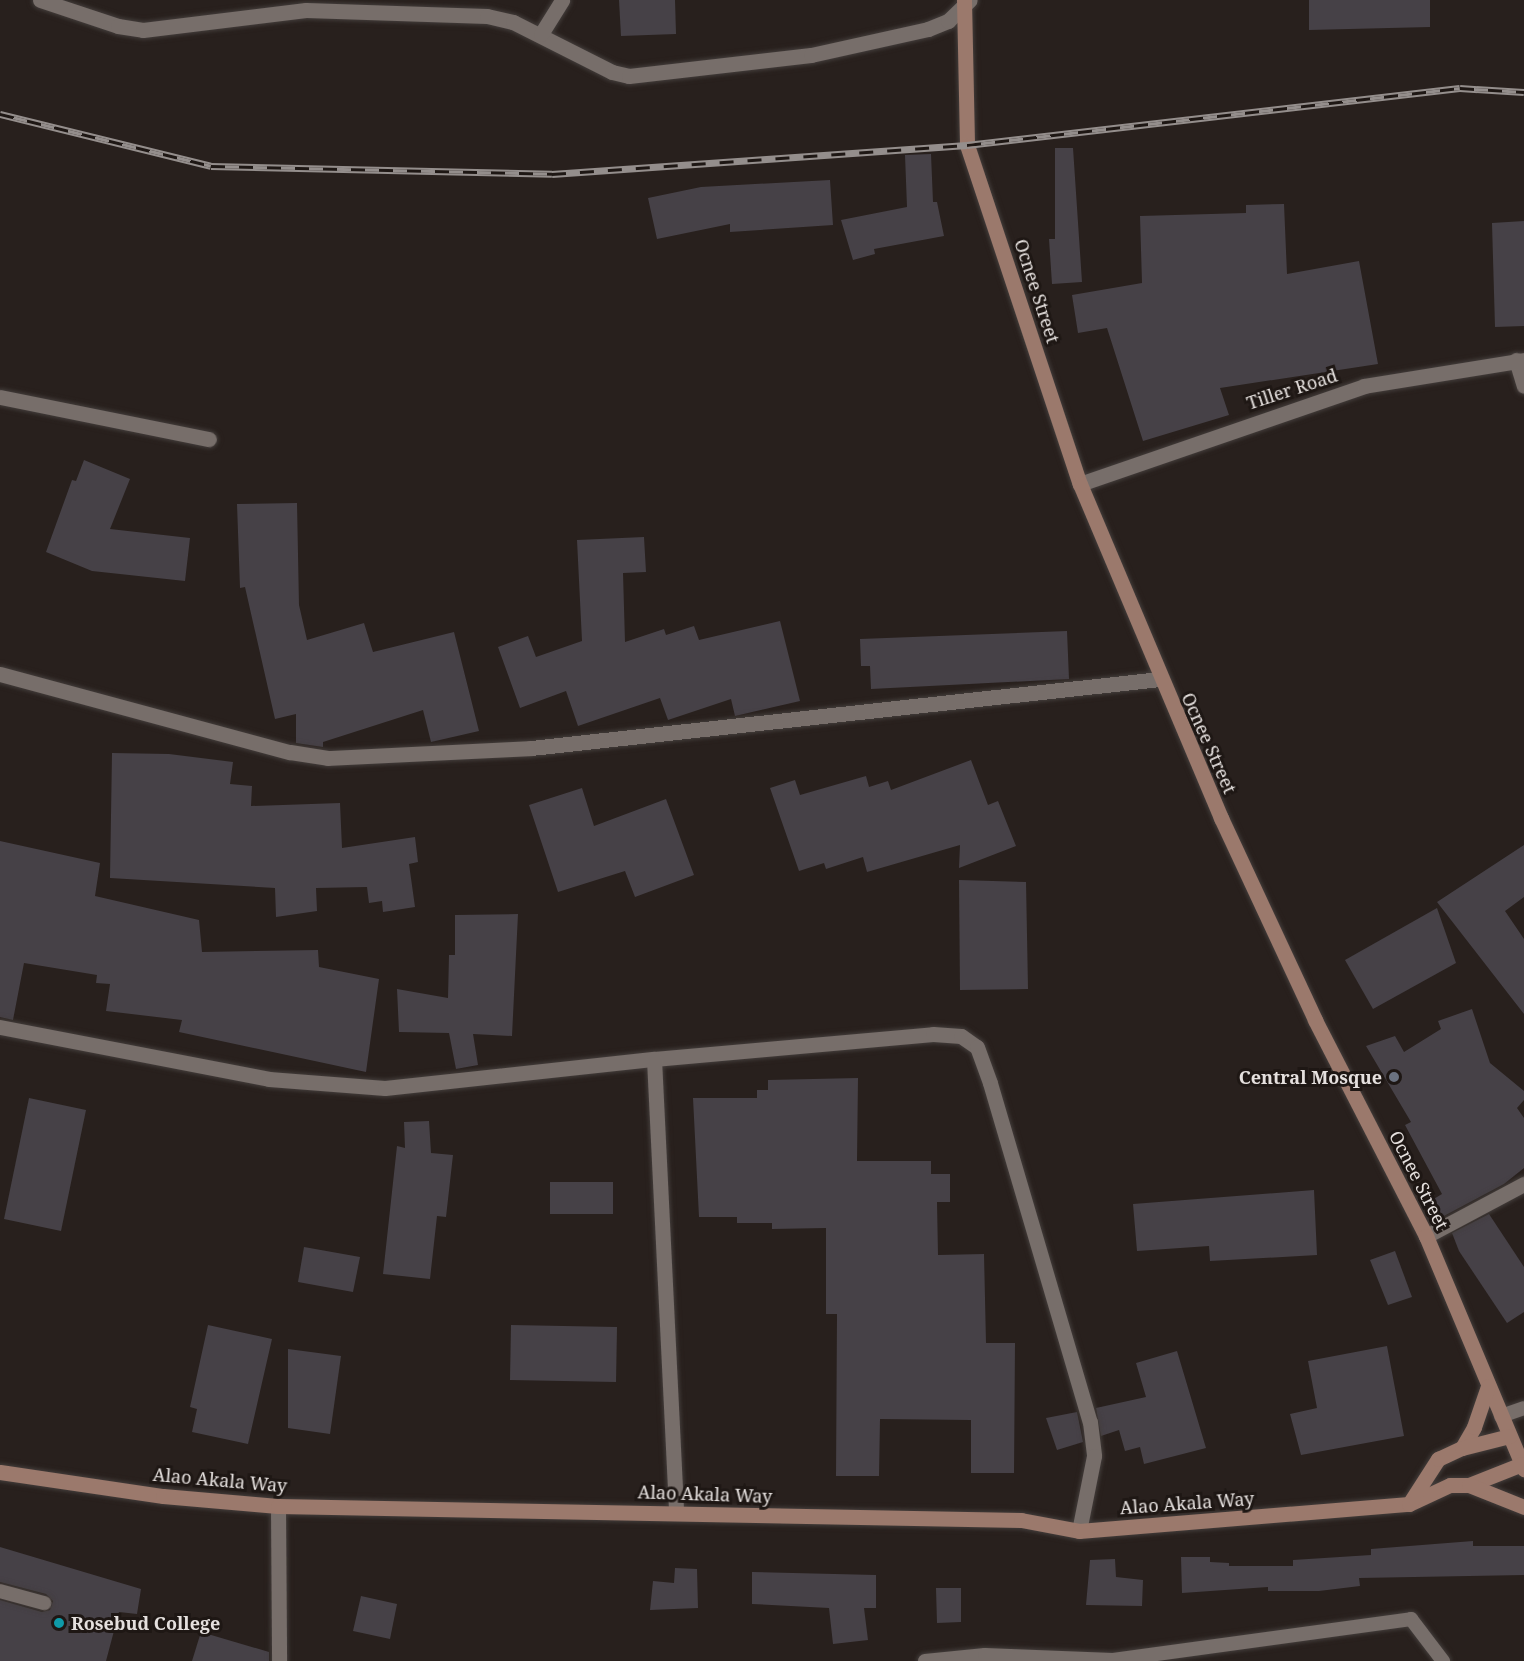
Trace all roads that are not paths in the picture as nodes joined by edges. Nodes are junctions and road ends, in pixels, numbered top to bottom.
1 (40, 0) edge
2 (562, 0) edge
3 (966, 1) edge
4 (306, 5) edge
5 (541, 34) junction
6 (1520, 360) edge
7 (1524, 386) edge
8 (0, 397) edge
9 (209, 439) dead end
10 (1080, 484) junction
11 (0, 674) edge
12 (1160, 679) junction
13 (0, 1027) edge
14 (654, 1059) junction
15 (1524, 1184) edge
16 (1426, 1236) junction
17 (1488, 1386) junction
18 (1524, 1408) edge
19 (1501, 1416) junction
20 (1509, 1436) junction
21 (1461, 1448) junction
22 (1523, 1466) edge
23 (0, 1472) edge
24 (1469, 1485) junction
25 (1409, 1504) junction
26 (278, 1506) junction
27 (1524, 1507) edge
28 (676, 1512) junction
29 (1079, 1531) junction
30 (0, 1591) edge
31 (44, 1603) dead end
32 (1113, 1660) edge
33 (279, 1661) edge
34 (925, 1661) edge
35 (1443, 1661) edge

1 - 4 street
2 - 5 street
3 - 5 street
3 - 10 street, Ocnee Street
4 - 5 street
6 - 7 street
6 - 10 street, Tiller Road
8 - 9 street
10 - 12 street, Ocnee Street
11 - 12 street
12 - 16 street, Ocnee Street
13 - 14 street
14 - 28 street
14 - 29 street
15 - 16 street
16 - 17 street, Ocnee Street
17 - 19 street, Ocnee Street
17 - 21 street
18 - 19 lane
19 - 20 street, Ocnee Street
20 - 21 street
20 - 22 street, Ocnee Street
21 - 25 street
22 - 24 street, Alao Akala Way
23 - 26 street, Alao Akala Way
24 - 25 street, Alao Akala Way
24 - 27 street
25 - 29 street, Alao Akala Way
26 - 28 street, Alao Akala Way
26 - 33 street
28 - 29 street, Alao Akala Way
30 - 31 lane
32 - 34 lane
32 - 35 lane

